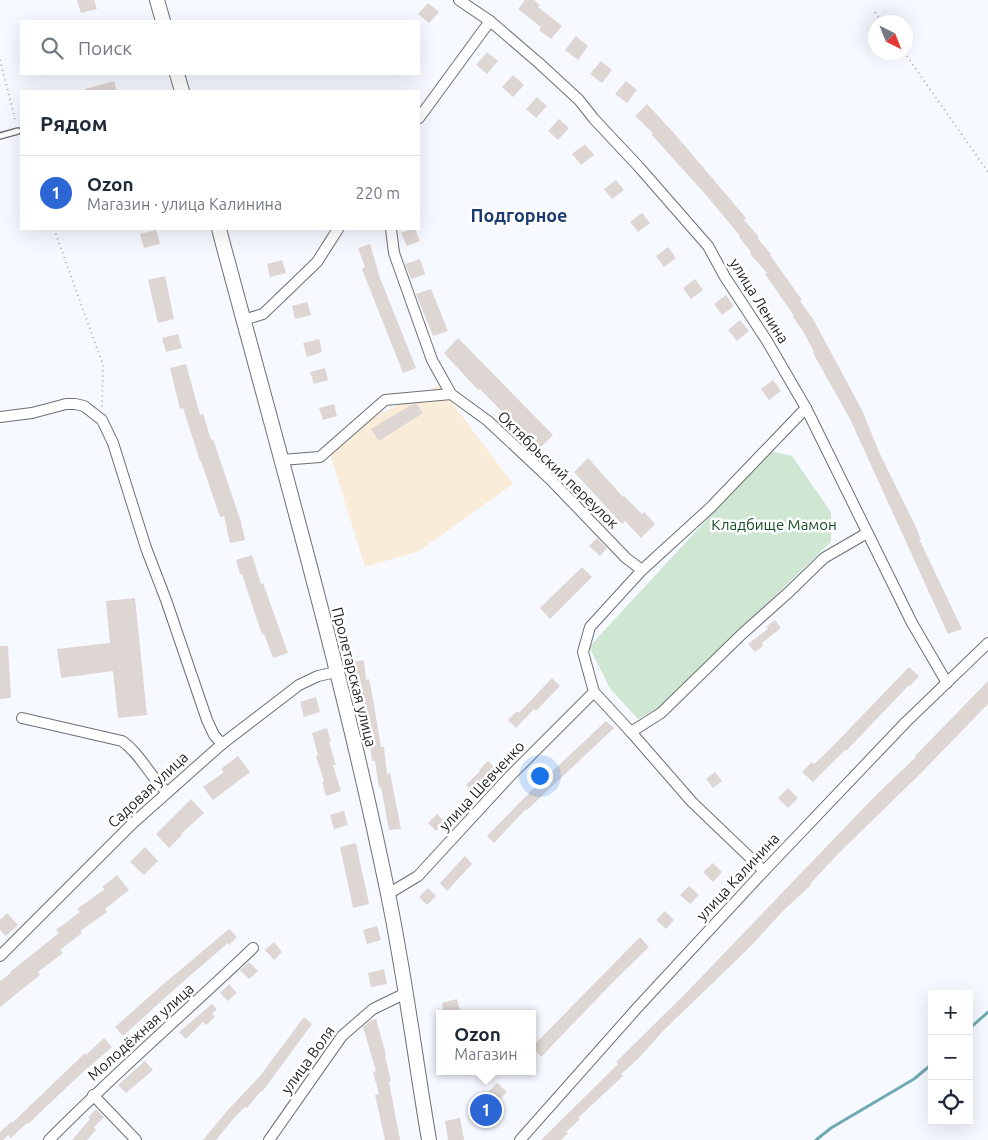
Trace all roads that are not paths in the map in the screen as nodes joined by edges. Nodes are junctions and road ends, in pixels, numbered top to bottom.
1 (157, 0) edge
2 (459, 0) edge
3 (163, 20) edge
4 (490, 21) junction
5 (177, 75) edge
6 (182, 90) edge
7 (420, 117) edge
8 (18, 131) road end
9 (0, 136) edge
10 (219, 230) edge
11 (337, 230) edge
12 (391, 230) edge
13 (244, 320) junction
14 (451, 394) junction
15 (806, 408) junction
16 (0, 418) edge
17 (281, 460) junction
18 (867, 533) junction
19 (642, 570) junction
20 (988, 643) edge
21 (336, 672) junction
22 (947, 683) junction
23 (594, 692) junction
24 (22, 718) dead end
25 (631, 732) junction
26 (222, 744) junction
27 (166, 792) junction
28 (764, 871) junction
29 (388, 894) junction
30 (253, 948) dead end
31 (0, 956) edge
32 (406, 993) junction
33 (94, 1095) junction
34 (49, 1140) edge
35 (136, 1140) edge
36 (270, 1140) edge
37 (429, 1140) edge
38 (520, 1140) edge

1 - 3 street
2 - 4 street, улица Ленина
4 - 7 street
4 - 15 street, улица Ленина
5 - 6 street
8 - 9 lane
10 - 13 street, Пролетарская улица
11 - 13 street
12 - 14 street, Октябрьский переулок
13 - 17 street, Пролетарская улица
14 - 17 street
14 - 19 street, Октябрьский переулок
15 - 18 street, улица Ленина
15 - 19 street
16 - 26 street
17 - 21 street, Пролетарская улица
18 - 22 street, улица Ленина
18 - 25 street
19 - 23 street
20 - 22 street, улица Калинина
21 - 26 street, Садовая улица
21 - 29 street, Пролетарская улица
22 - 28 street, улица Калинина
23 - 25 street
23 - 29 street, улица Шевченко
24 - 27 street
25 - 28 street
26 - 27 street, Садовая улица
27 - 31 street, Садовая улица
28 - 38 street, улица Калинина
29 - 32 street, Пролетарская улица
30 - 33 street, Молодёжная улица
32 - 36 street, улица Воля
32 - 37 street, Пролетарская улица
33 - 34 street, Молодёжная улица
33 - 35 street

